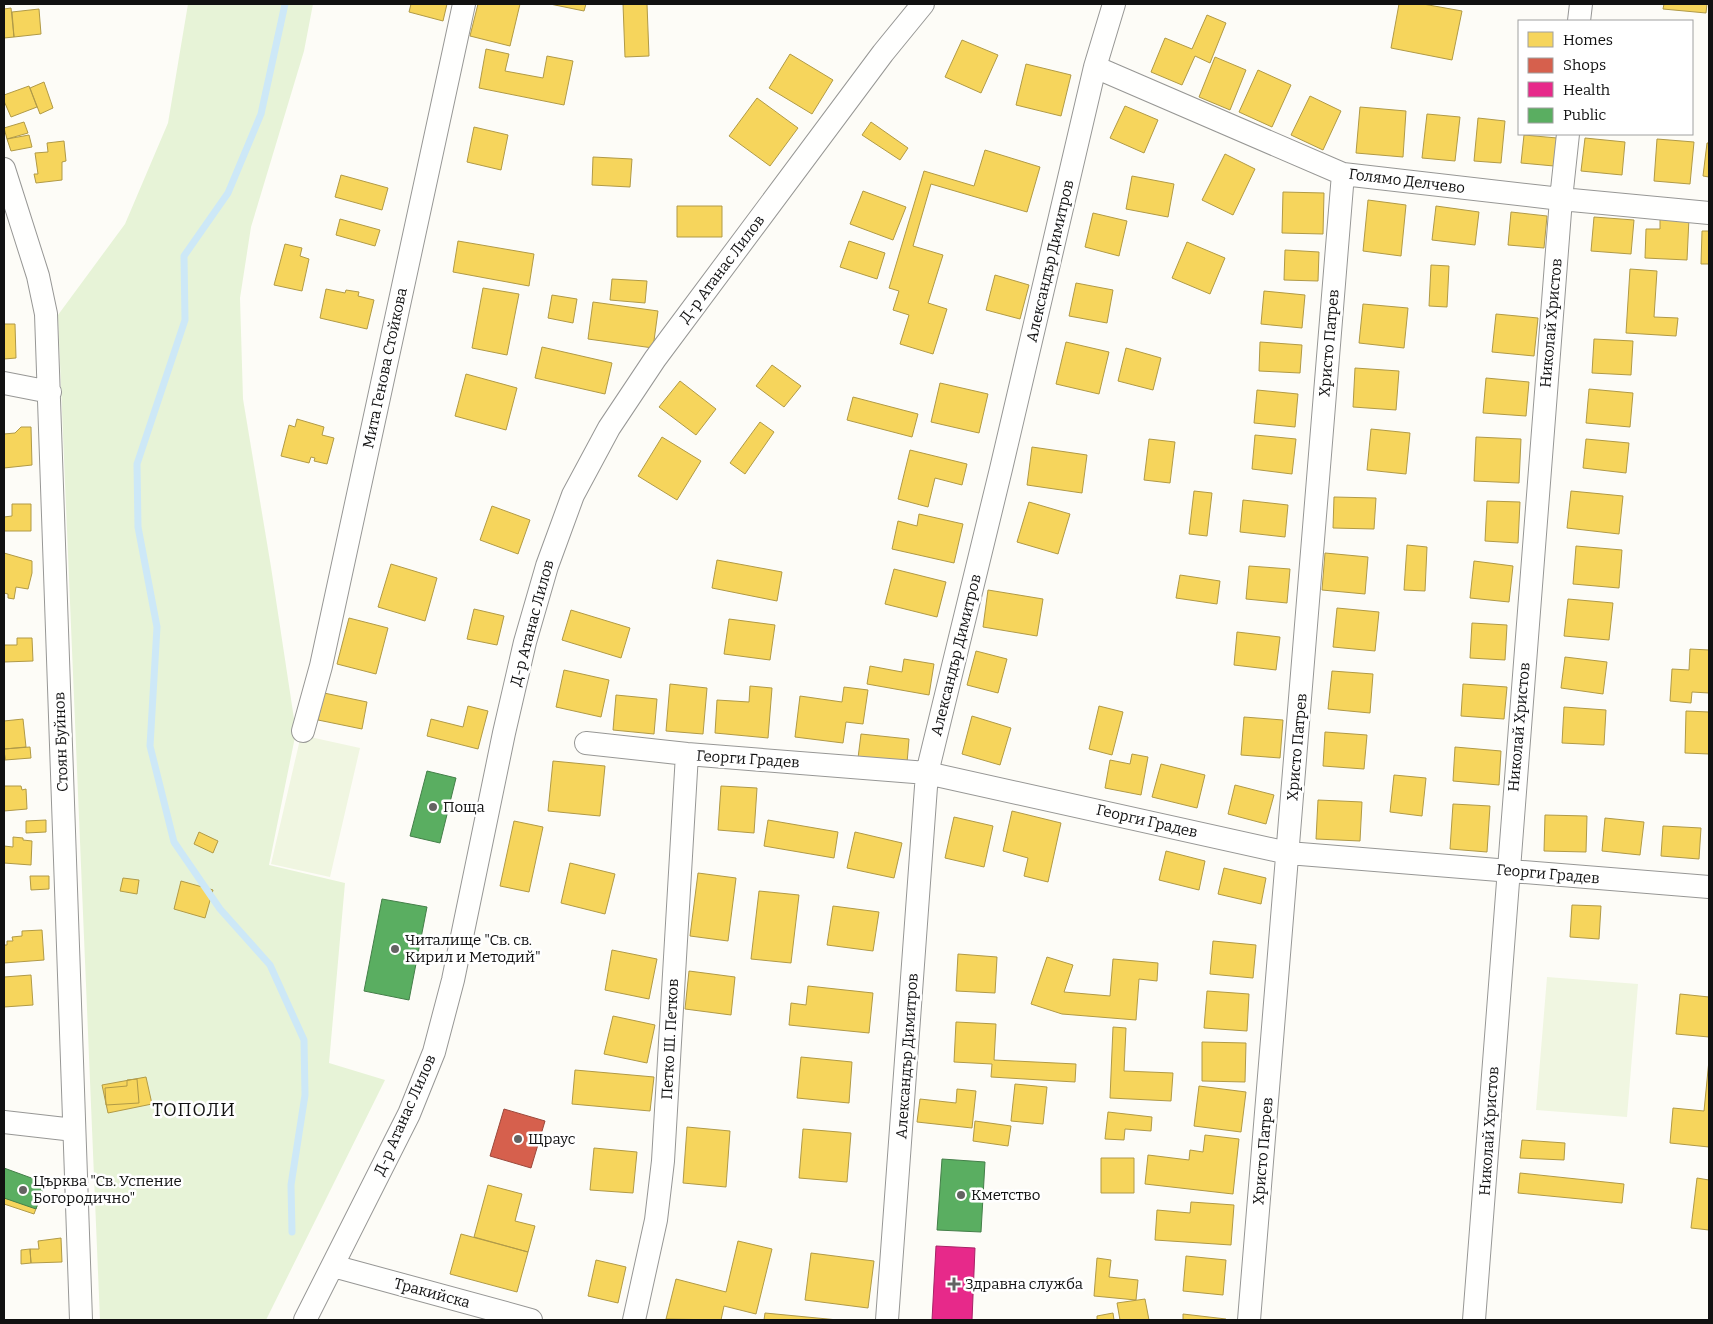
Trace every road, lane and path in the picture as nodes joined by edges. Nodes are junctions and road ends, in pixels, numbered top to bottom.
1 (464, 4) edge
2 (923, 4) edge
3 (1114, 4) edge
4 (1581, 4) edge
5 (1579, 20) edge
6 (1095, 67) junction
7 (1568, 135) edge
8 (4, 169) edge
9 (1343, 174) junction
10 (1561, 199) junction
11 (1709, 213) edge
12 (4, 383) edge
13 (50, 392) junction
14 (303, 731) dead end
15 (586, 743) dead end
16 (686, 754) junction
17 (927, 773) junction
18 (1288, 853) junction
19 (1508, 871) junction
20 (1709, 887) edge
21 (4, 1122) edge
22 (74, 1130) junction
23 (333, 1266) junction
24 (81, 1320) edge
25 (305, 1320) edge
26 (530, 1320) edge
27 (634, 1320) edge
28 (887, 1320) edge
29 (1249, 1320) edge
30 (1474, 1320) edge

1 - 14 street, Мита Генова Стойкова
2 - 23 street, Д-р Атанас Лилов
3 - 6 street, Александър Димитров
4 - 5 street
6 - 9 street, Голямо Делчево
6 - 17 street, Александър Димитров
7 - 10 street, Николай Христов
8 - 13 street, Стоян Буйнов
9 - 10 street, Голямо Делчево
9 - 18 street, Христо Патрев
10 - 11 street, Голямо Делчево
10 - 19 street, Николай Христов
12 - 13 street
13 - 22 street, Стоян Буйнов
15 - 16 street, Георги Градев
16 - 17 street, Георги Градев
16 - 27 street, Петко Ш. Петков
17 - 18 street, Георги Градев
17 - 28 street, Александър Димитров
18 - 19 street, Георги Градев
18 - 29 street, Христо Патрев
19 - 20 street, Георги Градев
19 - 30 street, Николай Христов
21 - 22 street
22 - 24 street, Стоян Буйнов
23 - 25 street, Д-р Атанас Лилов
23 - 26 street, Тракийска

